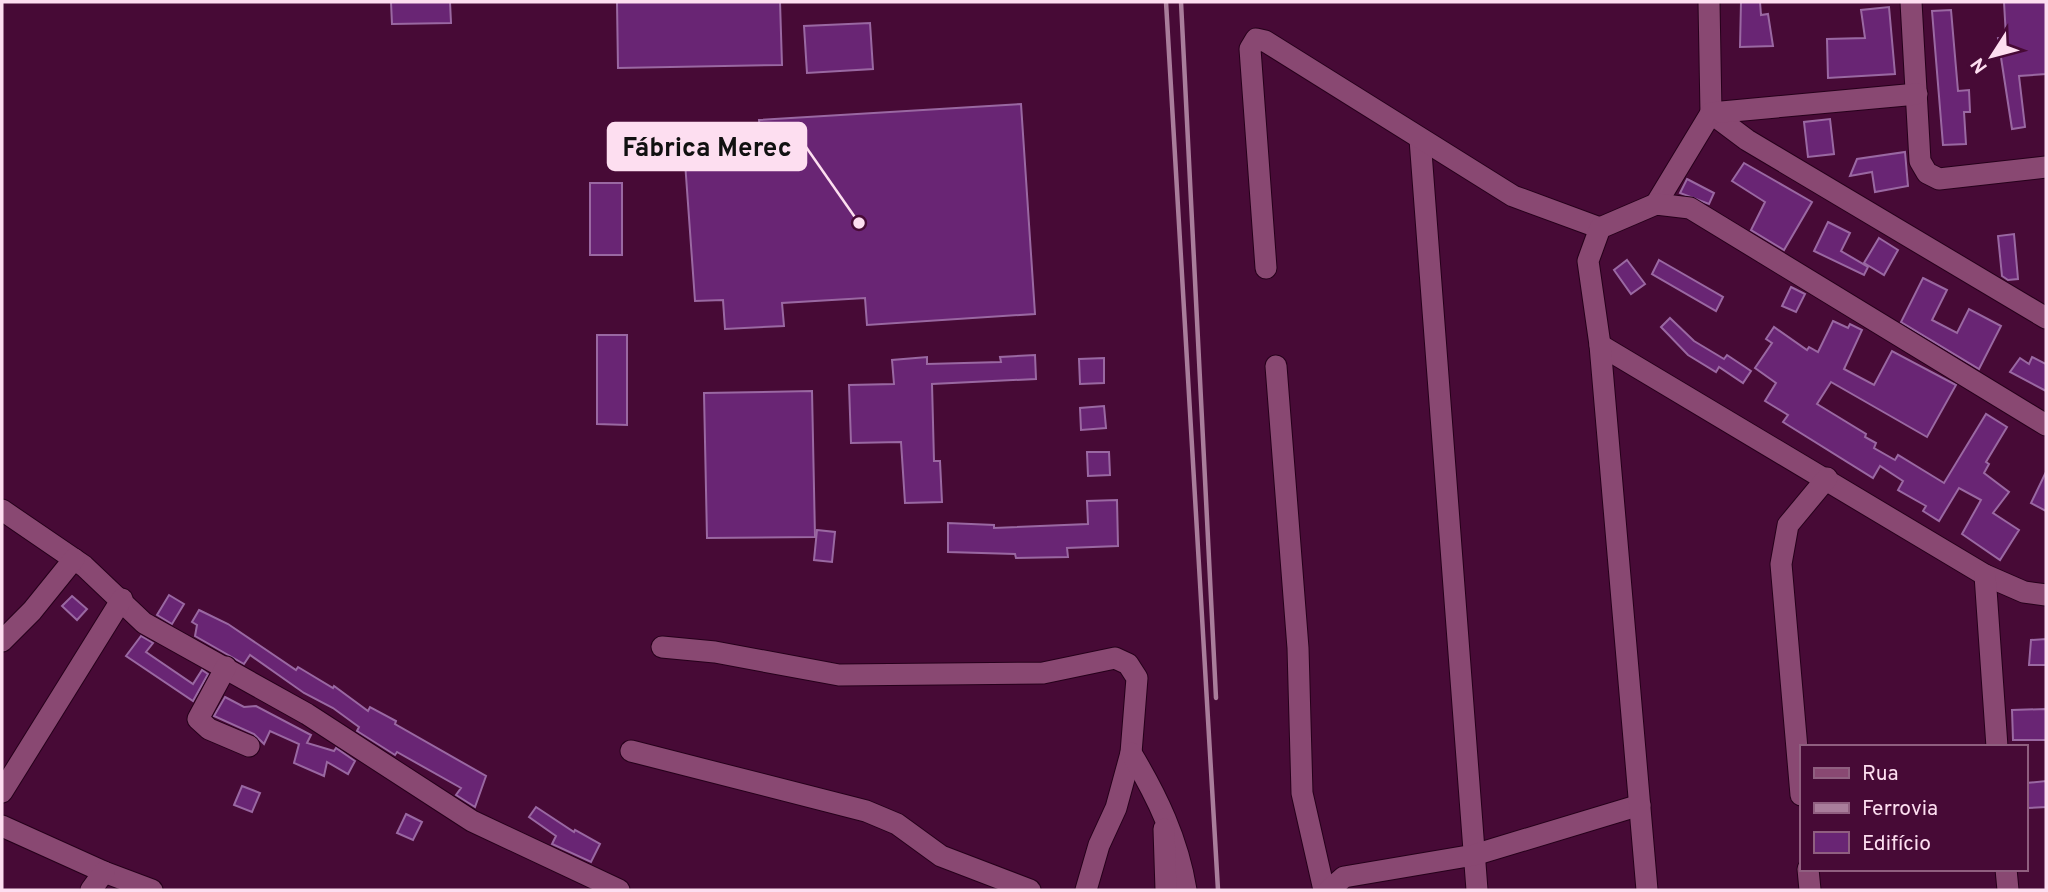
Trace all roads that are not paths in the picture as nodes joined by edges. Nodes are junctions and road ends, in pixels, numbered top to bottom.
1 (1709, 2) edge
2 (1911, 2) edge
3 (1917, 94) junction
4 (1711, 113) junction
5 (1420, 139) junction
6 (2046, 167) edge
7 (1656, 204) junction
8 (1600, 228) junction
9 (1266, 268) dead end
10 (2046, 318) edge
11 (1600, 345) junction
12 (1276, 366) dead end
13 (2046, 425) edge
14 (1826, 478) junction
15 (2, 510) edge
16 (74, 559) junction
17 (1985, 575) junction
18 (2046, 595) edge
19 (122, 599) junction
20 (2, 640) edge
21 (662, 647) dead end
22 (226, 667) junction
23 (1997, 745) edge
24 (249, 747) dead end
25 (631, 751) dead end
26 (1131, 753) junction
27 (1800, 782) edge
28 (2, 792) edge
29 (1640, 805) junction
30 (1163, 812) junction
31 (2, 826) edge
32 (1474, 855) junction
33 (1808, 871) edge
34 (2006, 871) edge
35 (104, 872) junction
36 (91, 890) edge
37 (152, 890) edge
38 (619, 890) edge
39 (1030, 890) edge
40 (1086, 890) edge
41 (1166, 890) edge
42 (1186, 890) edge
43 (1326, 890) edge
44 (1477, 890) edge
45 (1647, 890) edge
46 (1810, 890) edge
47 (2008, 890) edge

1 - 4 street
2 - 3 street
3 - 4 street
3 - 6 street
4 - 7 street
4 - 10 street
5 - 8 street
5 - 9 street
5 - 32 street
7 - 8 street
7 - 13 street
8 - 11 street
11 - 14 street
11 - 29 street
12 - 43 street
14 - 17 street
14 - 27 street
15 - 16 street
16 - 19 street
16 - 20 street
17 - 18 street
17 - 23 street
19 - 22 street
19 - 28 street
21 - 26 street
22 - 24 street
22 - 38 street
25 - 39 street
26 - 30 street
26 - 40 street
29 - 32 street
29 - 45 street
30 - 41 street
30 - 42 street
31 - 35 street
32 - 43 street
32 - 44 street
33 - 46 street
34 - 47 street
35 - 36 street
35 - 37 street

